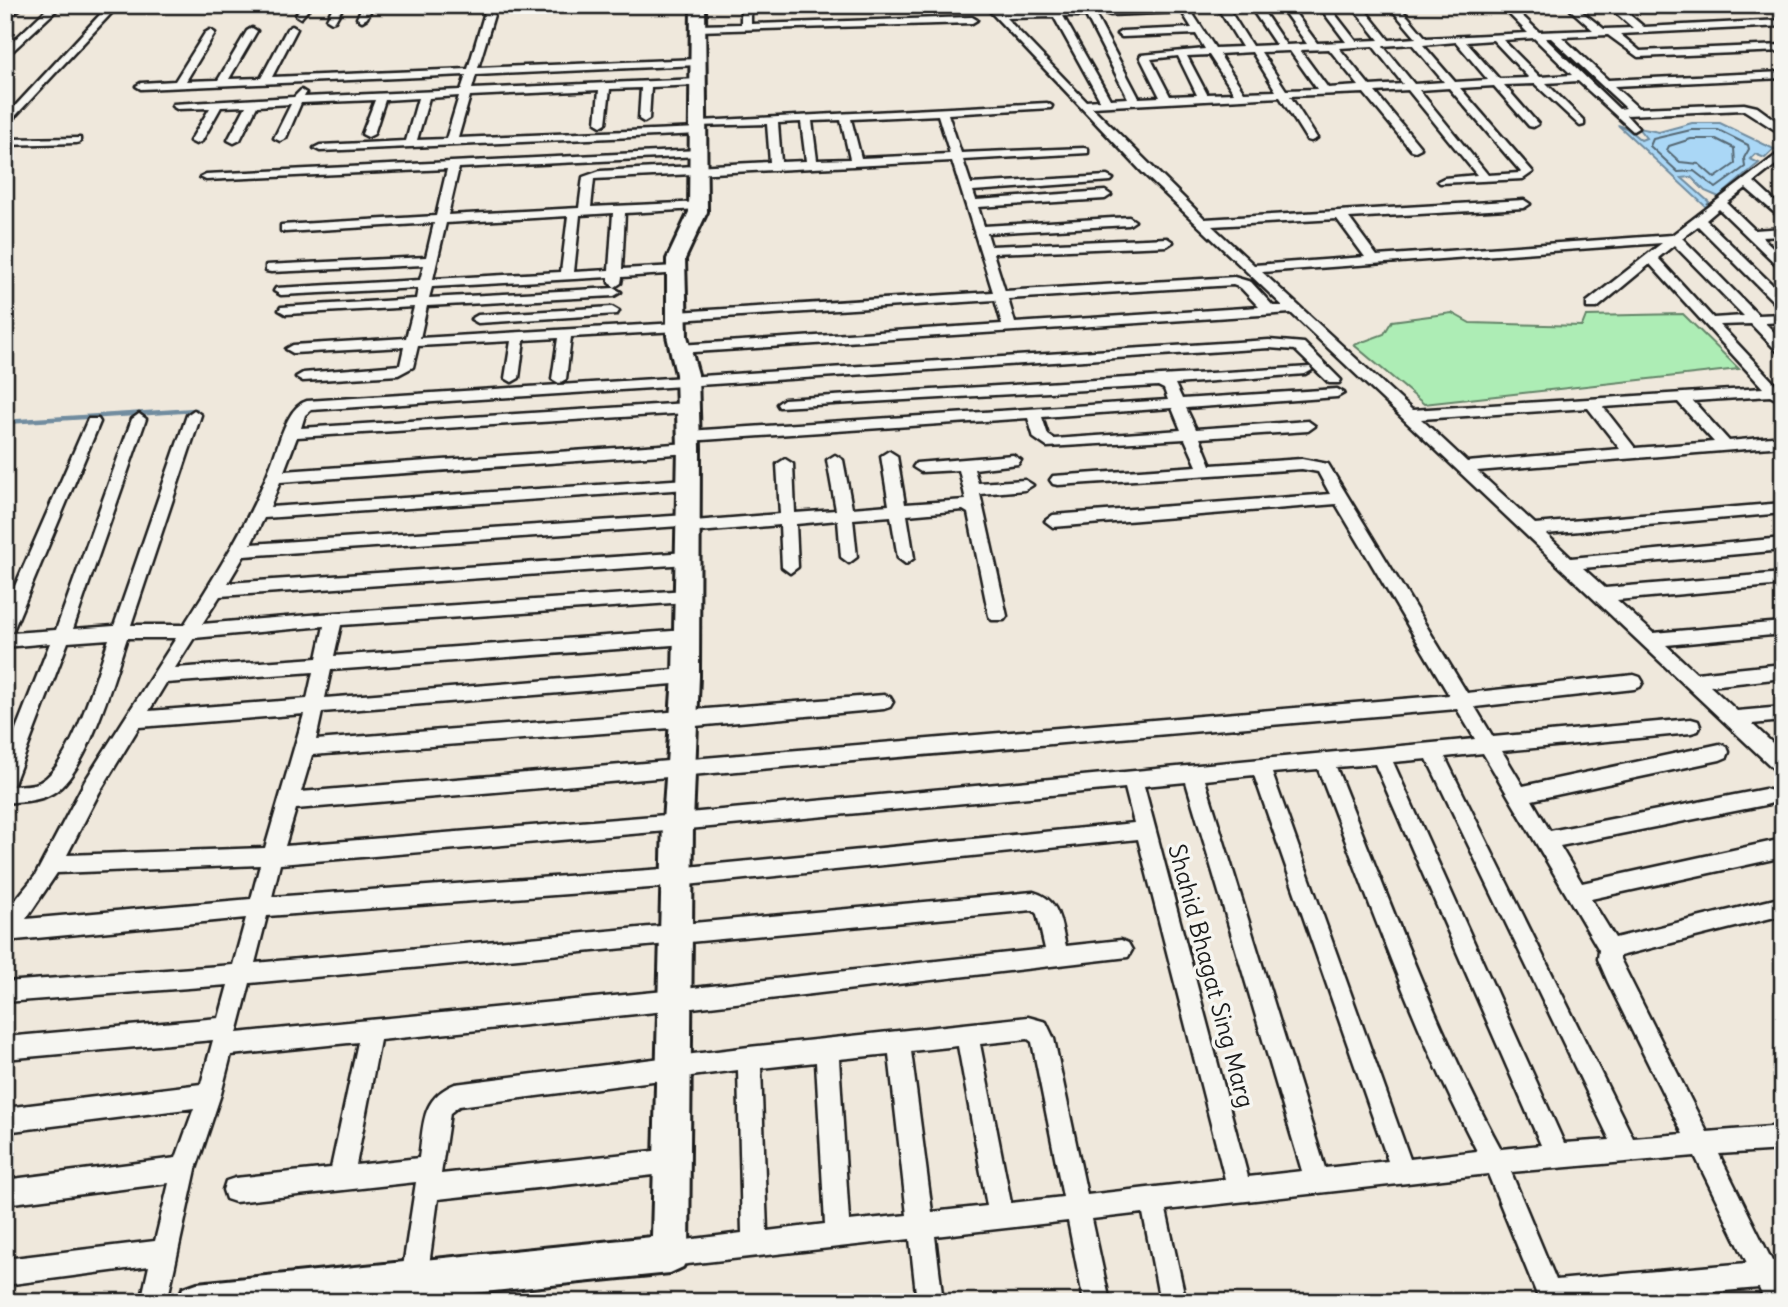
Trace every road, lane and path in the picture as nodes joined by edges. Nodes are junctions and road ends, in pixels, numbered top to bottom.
1 (20, 5) edge
2 (57, 5) edge
3 (114, 5) edge
4 (339, 5) edge
5 (368, 5) edge
6 (492, 5) edge
7 (698, 5) edge
8 (746, 5) edge
9 (1222, 5) edge
10 (1254, 5) edge
11 (1284, 5) edge
12 (1323, 5) edge
13 (1356, 5) edge
14 (1393, 5) edge
15 (1505, 5) edge
16 (1612, 5) edge
17 (1184, 7) edge
18 (1054, 9) edge
19 (1087, 9) edge
20 (994, 10) edge
21 (1576, 10) dead end
22 (1110, 12) dead end
23 (5, 17) edge
24 (362, 18) dead end
25 (332, 19) dead end
26 (972, 20) dead end
27 (1783, 23) edge
28 (746, 26) junction
29 (698, 28) junction
30 (292, 29) dead end
31 (1642, 30) junction
32 (252, 31) dead end
33 (1199, 31) junction
34 (1607, 32) junction
35 (210, 33) dead end
36 (1122, 34) dead end
37 (1554, 35) junction
38 (1537, 36) junction
39 (1496, 38) junction
40 (1459, 40) junction
41 (1420, 42) junction
42 (1381, 44) junction
43 (1354, 45) junction
44 (1332, 46) junction
45 (1315, 47) junction
46 (1783, 48) edge
47 (1288, 49) junction
48 (1252, 50) junction
49 (1213, 52) junction
50 (1181, 53) junction
51 (5, 55) edge
52 (698, 62) junction
53 (565, 68) junction
54 (473, 71) junction
55 (1783, 75) edge
56 (307, 78) junction
57 (1582, 78) junction
58 (265, 80) junction
59 (1537, 81) junction
60 (222, 82) junction
61 (699, 82) junction
62 (1495, 83) junction
63 (1606, 83) junction
64 (179, 84) junction
65 (646, 85) junction
66 (1452, 85) junction
67 (141, 86) dead end
68 (605, 86) junction
69 (560, 88) junction
70 (1413, 88) junction
71 (1370, 90) junction
72 (465, 93) junction
73 (1326, 93) junction
74 (424, 94) junction
75 (1282, 95) junction
76 (1241, 96) junction
77 (381, 97) junction
78 (1204, 97) junction
79 (298, 100) junction
80 (1167, 100) junction
81 (1135, 101) junction
82 (253, 103) junction
83 (1107, 103) junction
84 (218, 104) junction
85 (1084, 104) junction
86 (177, 106) dead end
87 (1046, 106) dead end
88 (942, 111) junction
89 (1635, 111) junction
90 (1616, 112) junction
91 (845, 116) junction
92 (806, 118) junction
93 (644, 119) dead end
94 (772, 120) junction
95 (601, 123) dead end
96 (5, 124) edge
97 (1533, 124) dead end
98 (1580, 124) dead end
99 (700, 127) junction
100 (1633, 128) dead end
101 (1783, 132) edge
102 (368, 134) dead end
103 (281, 138) dead end
104 (1311, 138) dead end
105 (76, 140) dead end
106 (234, 140) dead end
107 (196, 141) dead end
108 (5, 142) edge
109 (451, 142) junction
110 (411, 144) junction
111 (320, 148) dead end
112 (1415, 148) dead end
113 (1084, 151) dead end
114 (1783, 153) edge
115 (956, 157) junction
116 (699, 162) junction
117 (856, 162) junction
118 (1769, 164) junction
119 (454, 165) junction
120 (812, 165) junction
121 (776, 167) junction
122 (1783, 174) edge
123 (205, 177) dead end
124 (1485, 178) junction
125 (1107, 179) dead end
126 (1444, 181) dead end
127 (1747, 182) junction
128 (966, 188) junction
129 (1105, 195) dead end
130 (1720, 203) junction
131 (971, 204) junction
132 (1524, 204) dead end
133 (699, 205) junction
134 (619, 209) junction
135 (580, 212) junction
136 (1341, 216) junction
137 (1783, 216) edge
138 (442, 219) junction
139 (1699, 220) junction
140 (1129, 221) dead end
141 (1202, 223) junction
142 (285, 228) dead end
143 (979, 230) junction
144 (1783, 232) edge
145 (1752, 234) junction
146 (1675, 238) junction
147 (1167, 242) dead end
148 (986, 250) junction
149 (1651, 258) junction
150 (1373, 259) junction
151 (432, 261) junction
152 (1783, 264) edge
153 (271, 268) dead end
154 (1250, 268) junction
155 (676, 270) junction
156 (616, 273) junction
157 (567, 275) junction
158 (426, 283) junction
159 (281, 291) dead end
160 (614, 292) junction
161 (1000, 295) junction
162 (422, 302) junction
163 (1783, 303) edge
164 (1592, 305) dead end
165 (286, 310) dead end
166 (1281, 310) junction
167 (612, 311) junction
168 (1783, 318) edge
169 (478, 319) dead end
170 (1754, 320) junction
171 (677, 321) junction
172 (1709, 322) junction
173 (1010, 327) junction
174 (610, 331) junction
175 (565, 333) junction
176 (518, 336) junction
177 (413, 342) junction
178 (293, 349) dead end
179 (680, 349) junction
180 (1783, 349) edge
181 (1305, 370) dead end
182 (303, 377) dead end
183 (512, 378) dead end
184 (559, 379) dead end
185 (1161, 381) junction
186 (1780, 395) edge
187 (1681, 397) junction
188 (1592, 403) junction
189 (784, 404) dead end
190 (1177, 404) junction
191 (688, 405) junction
192 (1034, 414) junction
193 (194, 415) dead end
194 (1409, 415) junction
195 (139, 419) dead end
196 (93, 422) dead end
197 (1308, 426) dead end
198 (291, 433) junction
199 (1191, 435) junction
200 (1783, 441) edge
201 (1726, 445) junction
202 (1631, 453) junction
203 (890, 456) dead end
204 (835, 460) dead end
205 (1013, 460) dead end
206 (785, 464) dead end
207 (966, 465) junction
208 (921, 467) dead end
209 (1464, 467) junction
210 (1206, 470) junction
211 (274, 477) junction
212 (1058, 480) dead end
213 (687, 484) junction
214 (1025, 485) dead end
215 (971, 489) junction
216 (1342, 498) junction
217 (1783, 508) edge
218 (899, 510) junction
219 (260, 513) junction
220 (976, 513) junction
221 (845, 514) junction
222 (788, 519) junction
223 (1053, 522) dead end
224 (687, 523) junction
225 (1531, 530) junction
226 (1783, 544) edge
227 (240, 551) junction
228 (849, 557) dead end
229 (687, 558) junction
230 (906, 558) dead end
231 (1567, 564) junction
232 (790, 567) dead end
233 (1783, 579) edge
234 (216, 590) junction
235 (1600, 595) junction
236 (687, 596) junction
237 (998, 616) dead end
238 (334, 618) junction
239 (1783, 628) edge
240 (5, 630) edge
241 (119, 632) junction
242 (185, 632) junction
243 (62, 636) junction
244 (686, 637) junction
245 (5, 640) edge
246 (1648, 640) junction
247 (323, 663) junction
248 (1783, 671) edge
249 (162, 676) junction
250 (686, 676) junction
251 (1690, 681) junction
252 (1634, 682) dead end
253 (1462, 701) junction
254 (884, 702) dead end
255 (315, 707) junction
256 (1783, 714) edge
257 (1732, 719) junction
258 (134, 720) junction
259 (684, 720) junction
260 (1690, 726) dead end
261 (1489, 746) junction
262 (305, 748) junction
263 (1433, 752) junction
264 (1720, 752) dead end
265 (1381, 757) junction
266 (1324, 761) junction
267 (1783, 765) edge
268 (681, 768) junction
269 (1261, 768) junction
270 (1193, 773) junction
271 (1132, 778) junction
272 (5, 782) edge
273 (5, 795) edge
274 (1518, 795) junction
275 (1765, 797) dead end
276 (289, 801) junction
277 (678, 822) junction
278 (1146, 830) junction
279 (1544, 841) junction
280 (1783, 848) edge
281 (272, 856) junction
282 (53, 864) junction
283 (677, 877) junction
284 (1576, 893) junction
285 (1783, 906) edge
286 (260, 907) junction
287 (5, 931) edge
288 (676, 933) junction
289 (1610, 949) junction
290 (1121, 950) dead end
291 (1058, 957) junction
292 (242, 974) junction
293 (5, 992) edge
294 (675, 1000) junction
295 (371, 1031) junction
296 (967, 1034) junction
297 (225, 1037) junction
298 (899, 1042) junction
299 (5, 1048) edge
300 (827, 1050) junction
301 (748, 1058) junction
302 (675, 1068) junction
303 (210, 1094) junction
304 (5, 1120) edge
305 (1783, 1138) edge
306 (1701, 1144) junction
307 (1627, 1150) junction
308 (1558, 1157) junction
309 (672, 1161) junction
310 (1495, 1161) junction
311 (184, 1169) junction
312 (1403, 1171) junction
313 (341, 1179) junction
314 (428, 1179) junction
315 (1317, 1180) junction
316 (1239, 1188) junction
317 (235, 1190) dead end
318 (5, 1192) edge
319 (1152, 1199) junction
320 (1079, 1209) junction
321 (1001, 1217) junction
322 (921, 1225) junction
323 (838, 1235) junction
324 (755, 1244) junction
325 (165, 1252) junction
326 (670, 1254) junction
327 (5, 1272) edge
328 (1774, 1273) edge
329 (414, 1280) junction
330 (1551, 1297) edge
331 (154, 1302) edge
332 (197, 1302) edge
333 (930, 1302) edge
334 (1097, 1302) edge
335 (1173, 1302) edge
336 (1779, 1302) edge

1 - 23 street
2 - 51 street
3 - 96 street
4 - 25 street
5 - 24 street
6 - 54 street
7 - 29 street
8 - 28 street
9 - 48 street
10 - 47 street
11 - 45 street
12 - 43 street
13 - 42 street
14 - 41 street
15 - 38 street
16 - 31 street
17 - 22 street
17 - 33 street
18 - 19 street
18 - 20 street
18 - 83 street
19 - 81 street
20 - 85 street
21 - 34 street
26 - 28 street
27 - 31 street
28 - 29 street
29 - 52 street
30 - 58 street
31 - 34 street
32 - 60 street
33 - 36 street
33 - 49 street
34 - 37 street
34 - 46 street
35 - 64 street
37 - 38 street
37 - 63 street
38 - 39 street
38 - 57 street
39 - 40 street
39 - 59 street
40 - 41 street
40 - 62 street
41 - 42 street
41 - 66 street
42 - 43 street
42 - 70 street
43 - 44 street
44 - 45 street
44 - 71 street
45 - 47 street
47 - 48 street
47 - 73 street
48 - 49 street
48 - 75 street
49 - 50 street
49 - 76 street
50 - 78 street
50 - 80 street
52 - 53 street
52 - 61 street
53 - 54 street
53 - 69 street
54 - 56 street
54 - 72 street
55 - 63 street
56 - 58 street
56 - 79 street
57 - 59 street
57 - 90 street
58 - 60 street
59 - 62 street
59 - 98 street
60 - 64 street
61 - 65 street
61 - 99 street
62 - 66 street
62 - 97 street
63 - 89 street
64 - 67 street
65 - 68 street
65 - 93 street
66 - 70 street
66 - 124 street
68 - 69 street
68 - 95 street
69 - 72 street
70 - 71 street
70 - 124 street
71 - 73 street
71 - 112 street
72 - 74 street
72 - 109 street
73 - 75 street
74 - 77 street
74 - 110 street
75 - 76 street
75 - 104 street
76 - 78 street
77 - 79 street
77 - 102 street
78 - 80 street
79 - 82 street
79 - 103 street
80 - 81 street
81 - 83 street
82 - 84 street
82 - 106 street
83 - 85 street
84 - 86 street
84 - 107 street
85 - 141 street
87 - 88 street
88 - 91 street
88 - 115 street
89 - 90 street
89 - 101 street
90 - 100 street
91 - 92 street
91 - 117 street
92 - 94 street
92 - 120 street
94 - 99 street
94 - 121 street
99 - 109 street
99 - 116 street
105 - 108 street
109 - 110 street
110 - 111 street
113 - 115 street
114 - 118 street
115 - 117 street
115 - 128 street
116 - 119 street
116 - 121 street
116 - 133 street
116 - 135 street
117 - 120 street
118 - 122 street
118 - 127 street
119 - 123 street
119 - 138 street
120 - 121 street
124 - 126 street
125 - 128 street
127 - 130 street
127 - 137 street
128 - 131 street
129 - 131 street
130 - 139 street
130 - 145 street
131 - 143 street
132 - 136 street
133 - 134 street
133 - 155 street
134 - 135 street
134 - 156 street
135 - 138 street
135 - 157 street
136 - 141 street
136 - 150 street
138 - 142 street
138 - 151 street
139 - 146 street
139 - 163 street
140 - 143 street
141 - 154 street
143 - 148 street
144 - 145 street
145 - 152 street
146 - 149 street
146 - 150 street
146 - 170 street
147 - 148 street
148 - 161 street
149 - 164 street
149 - 172 street
150 - 154 street
151 - 153 street
151 - 158 street
154 - 166 street
155 - 156 street
155 - 171 street
156 - 157 street
156 - 160 street
157 - 158 street
158 - 159 street
158 - 162 street
160 - 162 street
160 - 167 street
161 - 166 street
161 - 171 street
161 - 173 street
162 - 165 street
162 - 177 street
166 - 173 street
166 - 194 street
167 - 169 street
167 - 174 street
168 - 170 street
170 - 172 street
170 - 180 street
171 - 174 street
171 - 179 street
172 - 186 street
173 - 179 street
174 - 175 street
175 - 176 street
175 - 184 street
176 - 177 street
176 - 183 street
177 - 178 street
177 - 182 street
179 - 191 street
181 - 185 street
185 - 189 street
185 - 190 street
186 - 187 street
187 - 188 street
187 - 201 street
188 - 194 street
188 - 202 street
190 - 191 street
190 - 192 street
190 - 199 street
191 - 192 street
191 - 198 street
191 - 198 street
191 - 211 street
191 - 213 street
192 - 199 street
193 - 241 street
194 - 209 street
195 - 243 street
196 - 240 street
197 - 199 street
198 - 211 street
199 - 210 street
200 - 201 street
201 - 202 street
202 - 209 street
203 - 218 street
204 - 221 street
205 - 207 street
206 - 222 street
207 - 208 street
207 - 215 street
209 - 225 street
210 - 212 street
210 - 216 street
211 - 219 street
213 - 219 street
213 - 224 street
214 - 215 street
215 - 220 street
216 - 223 street
216 - 253 street
217 - 225 street
218 - 220 street
218 - 221 street
218 - 230 street
219 - 227 street
220 - 237 street
221 - 222 street
221 - 228 street
222 - 224 street
222 - 232 street
224 - 227 street
224 - 229 street
225 - 231 street
226 - 231 street
227 - 234 street
229 - 234 street
229 - 236 street
231 - 235 street
233 - 235 street
234 - 242 street
235 - 246 street
236 - 238 street
236 - 244 street
238 - 242 street
238 - 247 street
239 - 246 street
241 - 242 street
241 - 243 street
241 - 273 street
242 - 249 street
243 - 245 street
243 - 272 street
244 - 247 street
244 - 250 street
246 - 251 street
247 - 249 street
247 - 255 street
248 - 251 street
249 - 258 street
250 - 255 street
250 - 259 street
251 - 257 street
252 - 253 street
253 - 261 street
253 - 268 street
254 - 259 street
255 - 258 street
255 - 262 street
256 - 257 street
257 - 267 street
258 - 282 street
259 - 262 street
259 - 268 street
260 - 261 street
261 - 263 street
261 - 274 street
262 - 276 street
263 - 265 street
263 - 307 street
264 - 274 street
265 - 266 street
265 - 308 street
266 - 269 street
266 - 310 street
268 - 276 street
268 - 277 street
269 - 270 street
269 - 312 street
270 - 271 street
270 - 315 street
271 - 277 street
271 - 278 street, Shahid Bhagat Sing Marg
274 - 279 street
275 - 279 street
276 - 281 street
277 - 281 street
277 - 283 street
278 - 283 street
278 - 316 street, Shahid Bhagat Sing Marg
279 - 284 street
280 - 284 street
281 - 282 street
281 - 286 street
282 - 287 street
283 - 286 street
283 - 288 street
284 - 289 street
285 - 289 street
286 - 287 street
286 - 292 street
288 - 291 street
288 - 292 street
288 - 294 street
289 - 306 street
290 - 291 street
291 - 294 street
292 - 293 street
292 - 297 street
294 - 295 street
294 - 302 street
295 - 297 street
295 - 313 street
296 - 298 street
296 - 320 street
296 - 321 street
297 - 299 street
297 - 303 street
298 - 300 street
298 - 322 street
300 - 301 street
300 - 323 street
301 - 302 street
301 - 324 street
302 - 309 street
302 - 314 street
303 - 304 street
303 - 311 street
305 - 306 street
306 - 307 street
306 - 328 street
307 - 308 street
308 - 310 street
309 - 314 street
309 - 326 street
310 - 312 street
310 - 330 street
311 - 318 street
311 - 325 street
312 - 315 street
313 - 314 street
313 - 317 street
314 - 329 street
315 - 316 street
316 - 319 street
319 - 320 street
319 - 335 street
320 - 321 street
320 - 334 street
321 - 322 street
322 - 323 street
322 - 333 street
323 - 324 street
324 - 326 street
325 - 327 street
325 - 331 street
326 - 329 street
328 - 330 street
328 - 336 street
329 - 332 street

